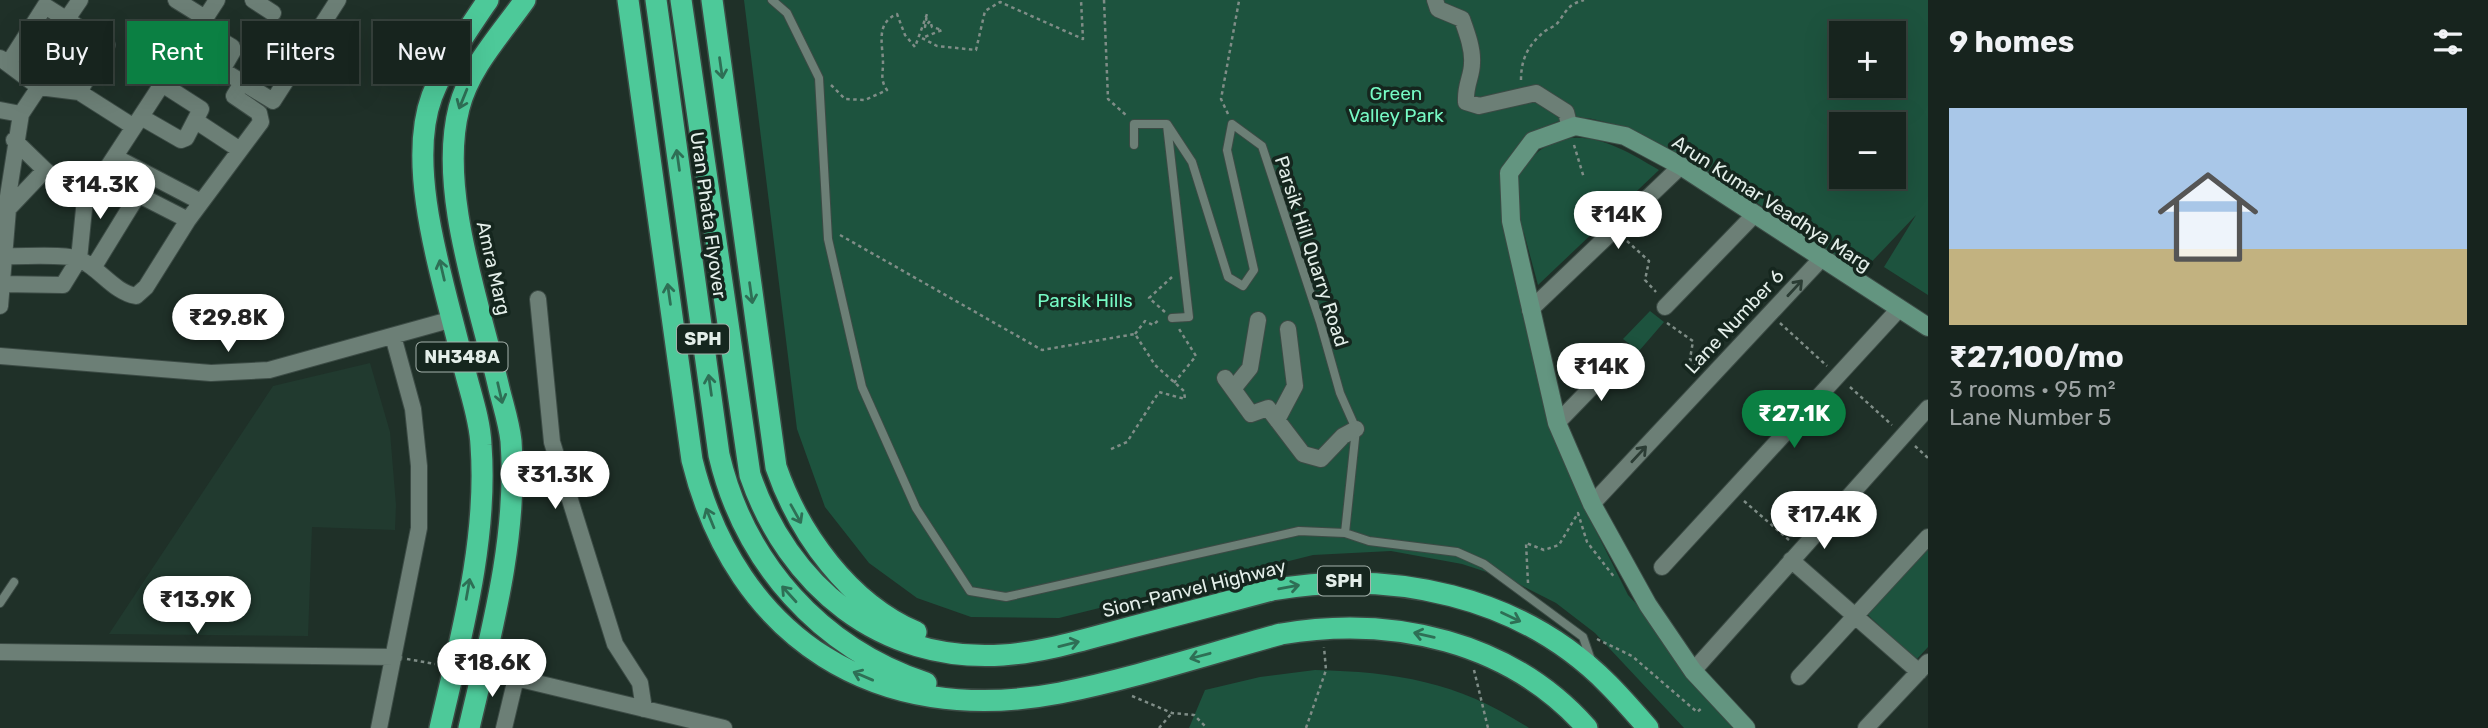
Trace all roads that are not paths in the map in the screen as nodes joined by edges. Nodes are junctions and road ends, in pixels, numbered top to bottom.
1 (80, 0) edge
2 (176, 0) edge
3 (217, 0) edge
4 (253, 0) edge
5 (338, 0) edge
6 (488, 0) edge
7 (616, 0) edge
8 (628, 0) edge
9 (656, 0) edge
10 (681, 0) edge
11 (712, 0) edge
12 (772, 0) edge
13 (1435, 0) edge
14 (526, 1) edge
15 (42, 3) edge
16 (273, 13) dead end
17 (67, 19) junction
18 (201, 21) edge
19 (204, 21) edge
20 (325, 21) edge
21 (633, 35) junction
22 (228, 44) edge
23 (228, 60) edge
24 (4, 61) edge
25 (228, 74) edge
26 (242, 83) joint
27 (244, 84) edge
28 (285, 84) edge
29 (162, 85) joint
30 (39, 87) junction
31 (79, 92) junction
32 (0, 110) edge
33 (21, 114) junction
34 (196, 121) junction
35 (138, 122) junction
36 (1167, 124) junction
37 (1570, 128) junction
38 (15, 140) junction
39 (1134, 145) dead end
40 (240, 150) junction
41 (115, 157) junction
42 (1681, 166) junction
43 (45, 170) junction
44 (102, 176) junction
45 (86, 189) junction
46 (139, 193) junction
47 (201, 202) junction
48 (4, 209) edge
49 (1754, 215) junction
50 (188, 220) junction
51 (5, 256) junction
52 (1821, 260) junction
53 (86, 263) junction
54 (2, 284) junction
55 (538, 299) dead end
56 (0, 306) edge
57 (1899, 309) junction
58 (1530, 310) junction
59 (1667, 311) road end
60 (1172, 318) road end
61 (453, 319) junction
62 (1258, 320) dead end
63 (1928, 327) edge
64 (1288, 329) dead end
65 (393, 336) junction
66 (0, 356) edge
67 (1620, 358) dead end
68 (1928, 408) edge
69 (1277, 420) junction
70 (1557, 423) junction
71 (1356, 429) junction
72 (1592, 503) junction
73 (1345, 533) junction
74 (1928, 537) edge
75 (1791, 560) junction
76 (1662, 567) dead end
77 (14, 582) dead end
78 (0, 604) edge
79 (1855, 617) junction
80 (0, 652) edge
81 (1002, 655) junction
82 (394, 657) junction
83 (1924, 667) edge
84 (446, 670) junction
85 (1693, 671) junction
86 (482, 672) junction
87 (1596, 673) junction
88 (1799, 677) dead end
89 (516, 678) junction
90 (1002, 699) junction
91 (644, 709) junction
92 (687, 724) edge
93 (379, 728) edge
94 (440, 728) edge
95 (469, 728) edge
96 (504, 728) edge
97 (724, 728) edge
98 (1587, 728) edge
99 (1648, 728) edge
100 (1746, 728) edge
101 (1866, 728) edge

1 - 17 street
2 - 18 street
3 - 19 street
4 - 16 street
5 - 20 street
61 -> 6 highway, NH348A
7 - 21 highway
8 - 21 highway
90 -> 9 highway, Uran Phata Flyover / SPH
10 - 81 highway, Uran Phata Flyover / SPH
11 -> 81 highway
12 - 73 lane
13 - 37 street
14 -> 86 highway, Amra Marg / NH348A
15 - 17 street
15 - 24 street
17 - 31 street
90 -> 21 highway
22 - 23 street
24 - 30 street
25 - 26 street
26 - 40 street
27 - 28 street
29 - 34 street
29 - 35 street
30 - 31 street
30 - 33 street
31 - 35 street
32 - 33 street
33 - 38 street
34 - 35 street
34 - 40 street
35 - 41 street
36 - 39 lane
36 - 60 lane
36 - 71 lane, Parsik Hill Quarry Road
37 - 42 street, Arun Kumar Veadhya Marg
37 - 58 street, Arun Kumar Veadhya Marg
38 - 43 street
38 - 48 street
40 - 47 street
41 - 44 street
41 - 47 street
42 - 49 street, Arun Kumar Veadhya Marg
42 - 58 street
43 - 45 street
43 - 48 street
44 - 45 street
44 - 46 street
45 - 53 street
46 - 50 street
46 - 53 street
47 - 50 street
48 - 51 street
49 - 52 street, Arun Kumar Veadhya Marg
49 - 59 street
50 - 53 street
51 - 53 street
51 - 54 street
52 - 57 street, Arun Kumar Veadhya Marg
72 -> 52 street, Lane Number 6
53 - 54 street
54 - 56 street
55 - 91 street
57 - 63 street, Arun Kumar Veadhya Marg
57 - 76 street
58 - 70 street, Arun Kumar Veadhya Marg
61 - 65 street
84 -> 61 highway, NH348A
62 - 69 street
64 - 69 street
65 - 66 street
65 - 82 street
67 - 70 street
68 - 75 street
69 - 71 street
70 - 72 street, Arun Kumar Veadhya Marg
71 - 73 lane
72 - 85 street, Arun Kumar Veadhya Marg
73 - 87 lane
74 - 79 street
75 - 79 street
75 - 85 street
77 - 78 lane
79 - 83 street
79 - 88 street
80 - 82 street
81 -> 87 highway, Sion-Panvel Highway / SPH
82 - 93 street
83 - 101 street
84 - 86 street
84 - 94 highway, NH348A
85 - 100 street, Arun Kumar Veadhya Marg
86 - 89 street
86 - 95 highway, Amra Marg / NH348A
87 - 99 highway, Sion-Panvel Highway / SPH
89 - 91 street
89 - 96 street
98 -> 90 highway, SPH
91 - 92 street
92 - 97 street

